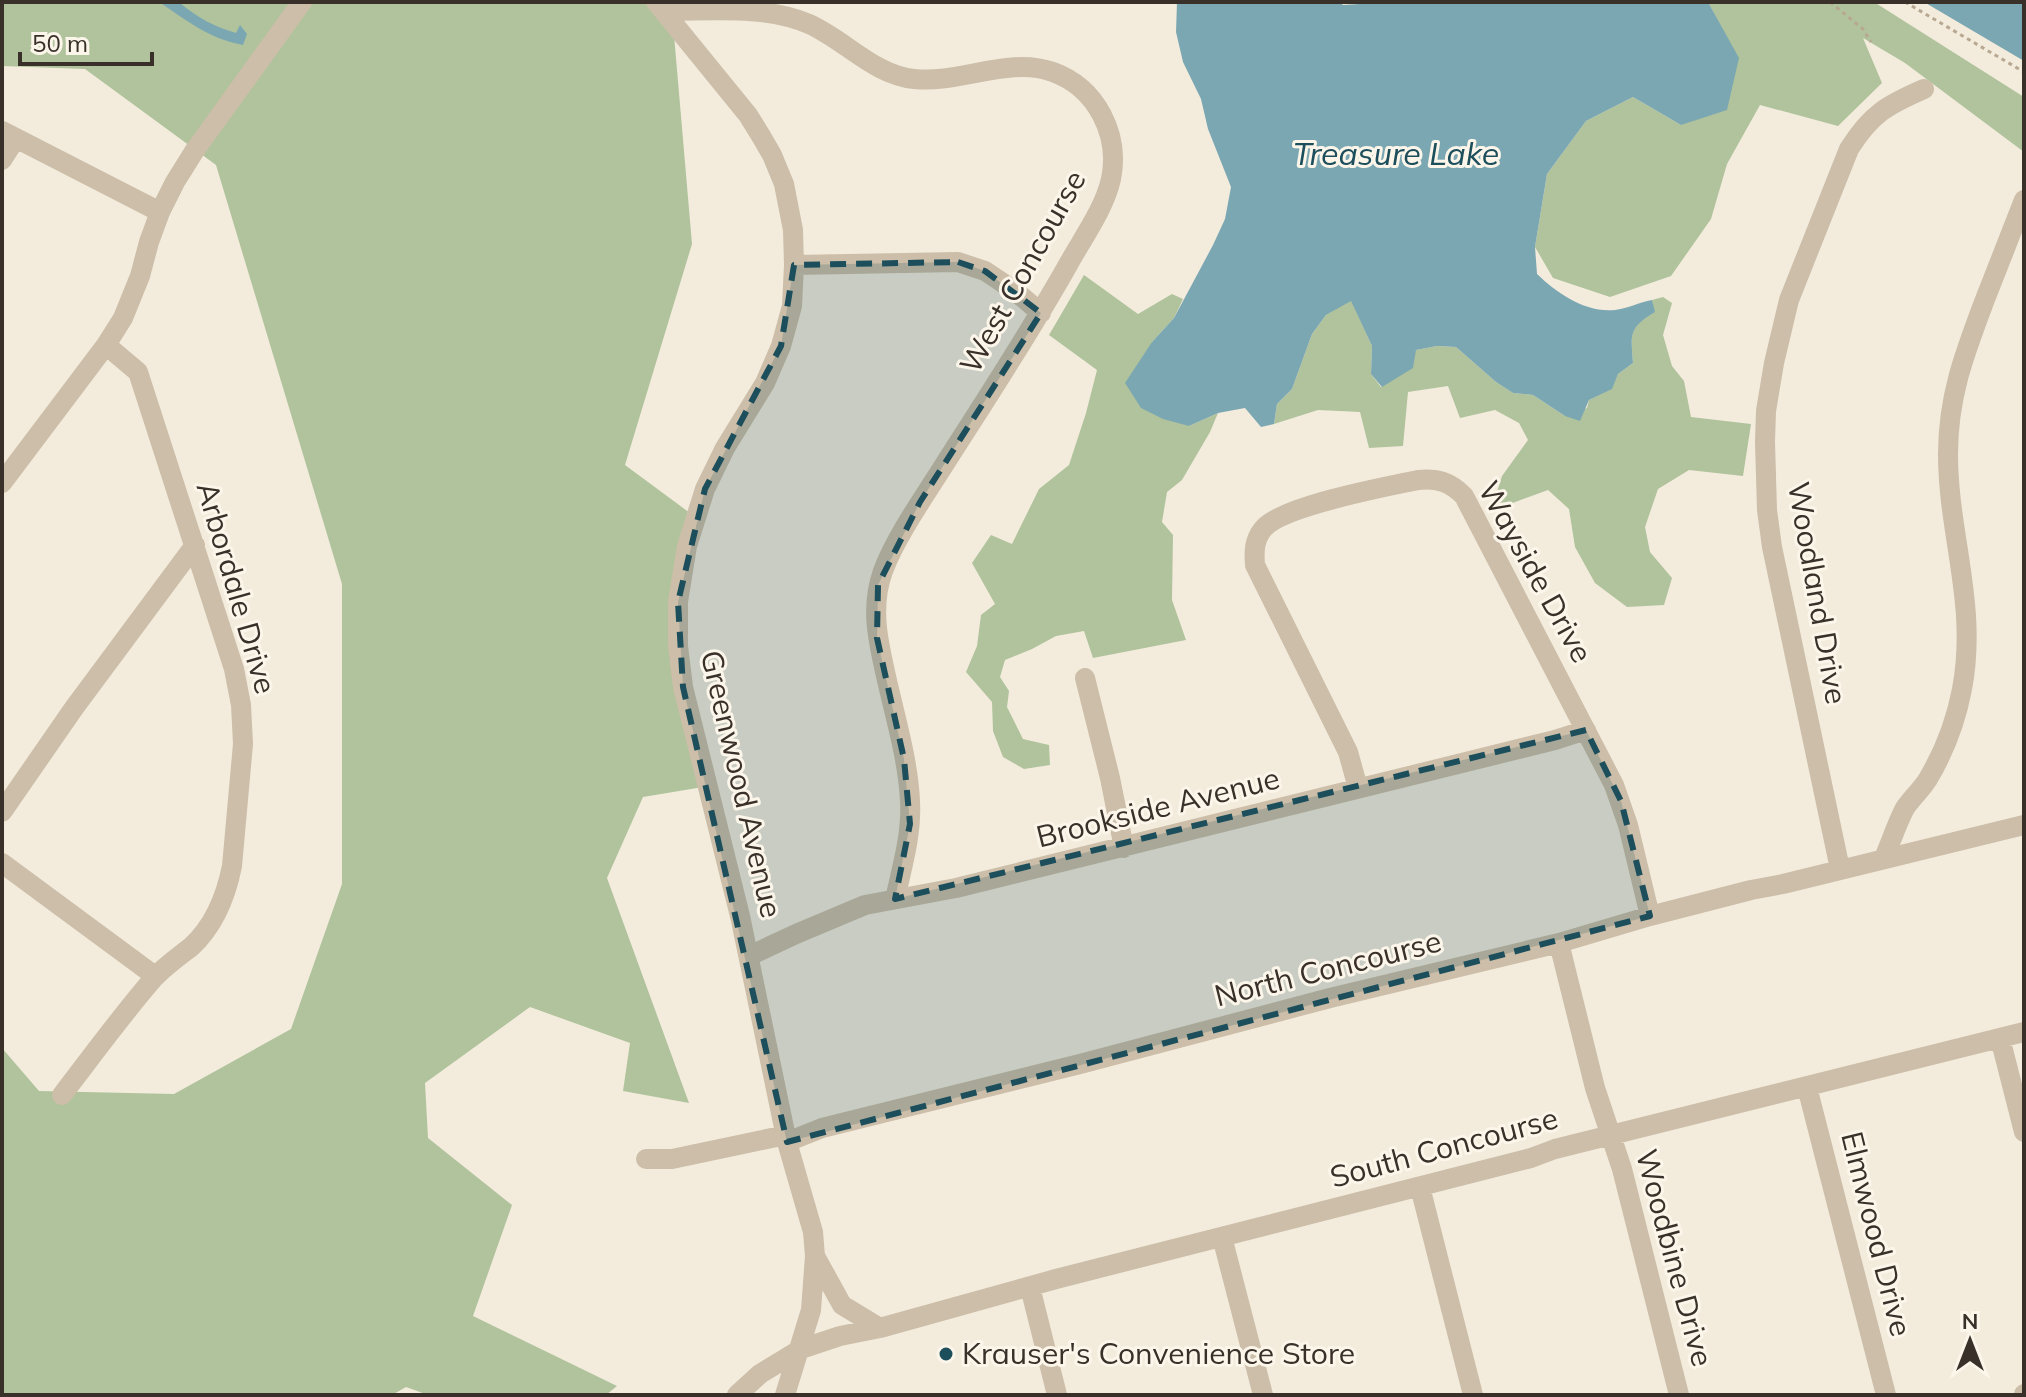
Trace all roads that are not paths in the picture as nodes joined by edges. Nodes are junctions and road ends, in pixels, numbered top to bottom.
1 (302, 2) edge
2 (660, 6) edge
3 (1924, 89) dead end
4 (9, 135) edge
5 (2, 160) edge
6 (2024, 200) edge
7 (160, 212) junction
8 (794, 265) junction
9 (1041, 313) junction
10 (106, 345) junction
11 (2, 483) edge
12 (195, 545) junction
13 (1085, 678) dead end
14 (1586, 730) junction
15 (1358, 788) junction
16 (2, 812) edge
17 (2024, 825) edge
18 (1124, 848) junction
19 (1884, 858) junction
20 (2, 863) edge
21 (1840, 869) junction
22 (895, 899) junction
23 (1650, 916) junction
24 (1559, 943) junction
25 (749, 956) junction
26 (155, 976) junction
27 (2024, 1032) edge
28 (2000, 1038) junction
29 (1807, 1087) junction
30 (62, 1095) dead end
31 (2024, 1132) edge
32 (1611, 1136) junction
33 (787, 1138) junction
34 (646, 1159) dead end
35 (1420, 1187) junction
36 (1222, 1237) junction
37 (815, 1256) junction
38 (1030, 1287) junction
39 (880, 1328) junction
40 (801, 1349) junction
41 (737, 1395) edge
42 (785, 1395) edge
43 (1057, 1395) edge
44 (1263, 1395) edge
45 (1473, 1395) edge
46 (1679, 1395) edge
47 (1886, 1395) edge

1 - 7 street
2 - 8 street, Greenwood Avenue
2 - 9 street, West Concourse
3 - 21 street, Woodland Drive
4 - 5 street
4 - 7 street
6 - 19 street
7 - 10 street
8 - 9 street
8 - 25 street, Greenwood Avenue
9 - 22 street, West Concourse
10 - 11 street
10 - 12 street, Arbordale Drive
12 - 16 street
12 - 26 street, Arbordale Drive
13 - 18 street
14 - 15 street, Brookside Avenue
14 - 15 street, Wayside Drive
14 - 23 street, Wayside Drive
15 - 18 street, Brookside Avenue
17 - 19 street, North Concourse
18 - 22 street, Brookside Avenue
19 - 21 street, North Concourse
20 - 26 street
21 - 23 street, North Concourse
22 - 25 street, Brookside Avenue
23 - 24 street, North Concourse
24 - 32 street, Woodbine Drive
24 - 33 street, North Concourse
25 - 33 street, Greenwood Avenue
26 - 30 street, Arbordale Drive
27 - 28 street, South Concourse
28 - 29 street, South Concourse
28 - 31 street
29 - 32 street, South Concourse
29 - 47 street, Elmwood Drive
32 - 35 street, South Concourse
32 - 46 street, Woodbine Drive
33 - 34 street, North Concourse
33 - 37 street, Greenwood Avenue
35 - 36 street, South Concourse
35 - 45 street
36 - 38 street, South Concourse
36 - 44 street
37 - 39 street, Greenwood Avenue
37 - 40 street, Greenwood Avenue
38 - 39 street, South Concourse
38 - 43 street
39 - 40 street, South Concourse
40 - 41 street, South Concourse
40 - 42 street, Greenwood Avenue

